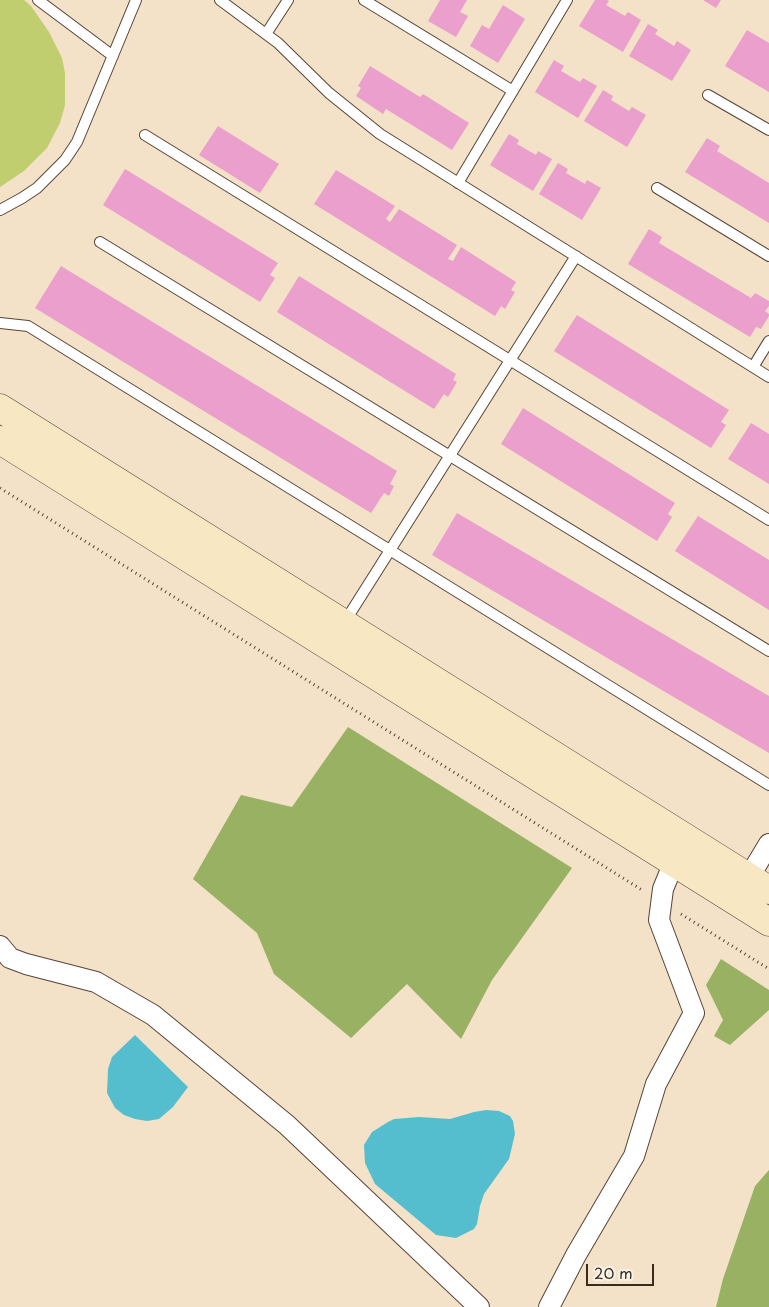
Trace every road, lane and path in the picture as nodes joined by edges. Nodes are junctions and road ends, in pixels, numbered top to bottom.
1 (38, 0) edge
2 (136, 0) edge
3 (220, 0) edge
4 (288, 0) edge
5 (364, 0) edge
6 (567, 0) edge
7 (266, 34) junction
8 (112, 56) junction
9 (513, 91) junction
10 (708, 94) dead end
11 (769, 130) edge
12 (145, 135) dead end
13 (458, 183) junction
14 (656, 188) dead end
15 (0, 210) edge
16 (100, 242) dead end
17 (576, 256) junction
18 (769, 256) edge
19 (0, 323) edge
20 (769, 341) edge
21 (511, 360) junction
22 (753, 367) junction
23 (769, 377) edge
24 (0, 408) edge
25 (0, 440) edge
26 (450, 456) junction
27 (0, 488) edge
28 (769, 520) edge
29 (390, 550) junction
30 (344, 624) junction
31 (769, 651) edge
32 (769, 785) edge
33 (769, 844) edge
34 (674, 862) junction
35 (759, 884) edge
36 (661, 902) junction
37 (769, 922) edge
38 (0, 946) edge
39 (769, 969) edge
40 (479, 1307) edge
41 (549, 1307) edge

1 - 8 lane
2 - 8 lane
3 - 7 lane
4 - 7 lane
5 - 9 lane
6 - 9 lane
7 - 13 lane
8 - 15 lane
9 - 13 lane
10 - 11 lane
12 - 21 lane
13 - 17 lane
14 - 18 lane
16 - 26 lane
17 - 21 lane
17 - 22 lane
19 - 29 lane
20 - 22 lane
21 - 26 lane
21 - 28 lane
22 - 23 lane
24 - 30 main road
25 - 34 main road
26 - 29 lane
26 - 31 lane
27 - 36 path
29 - 30 lane
29 - 32 lane
30 - 35 main road
33 - 35 street
34 - 36 street
34 - 37 main road
36 - 39 path
36 - 41 street
38 - 40 street

